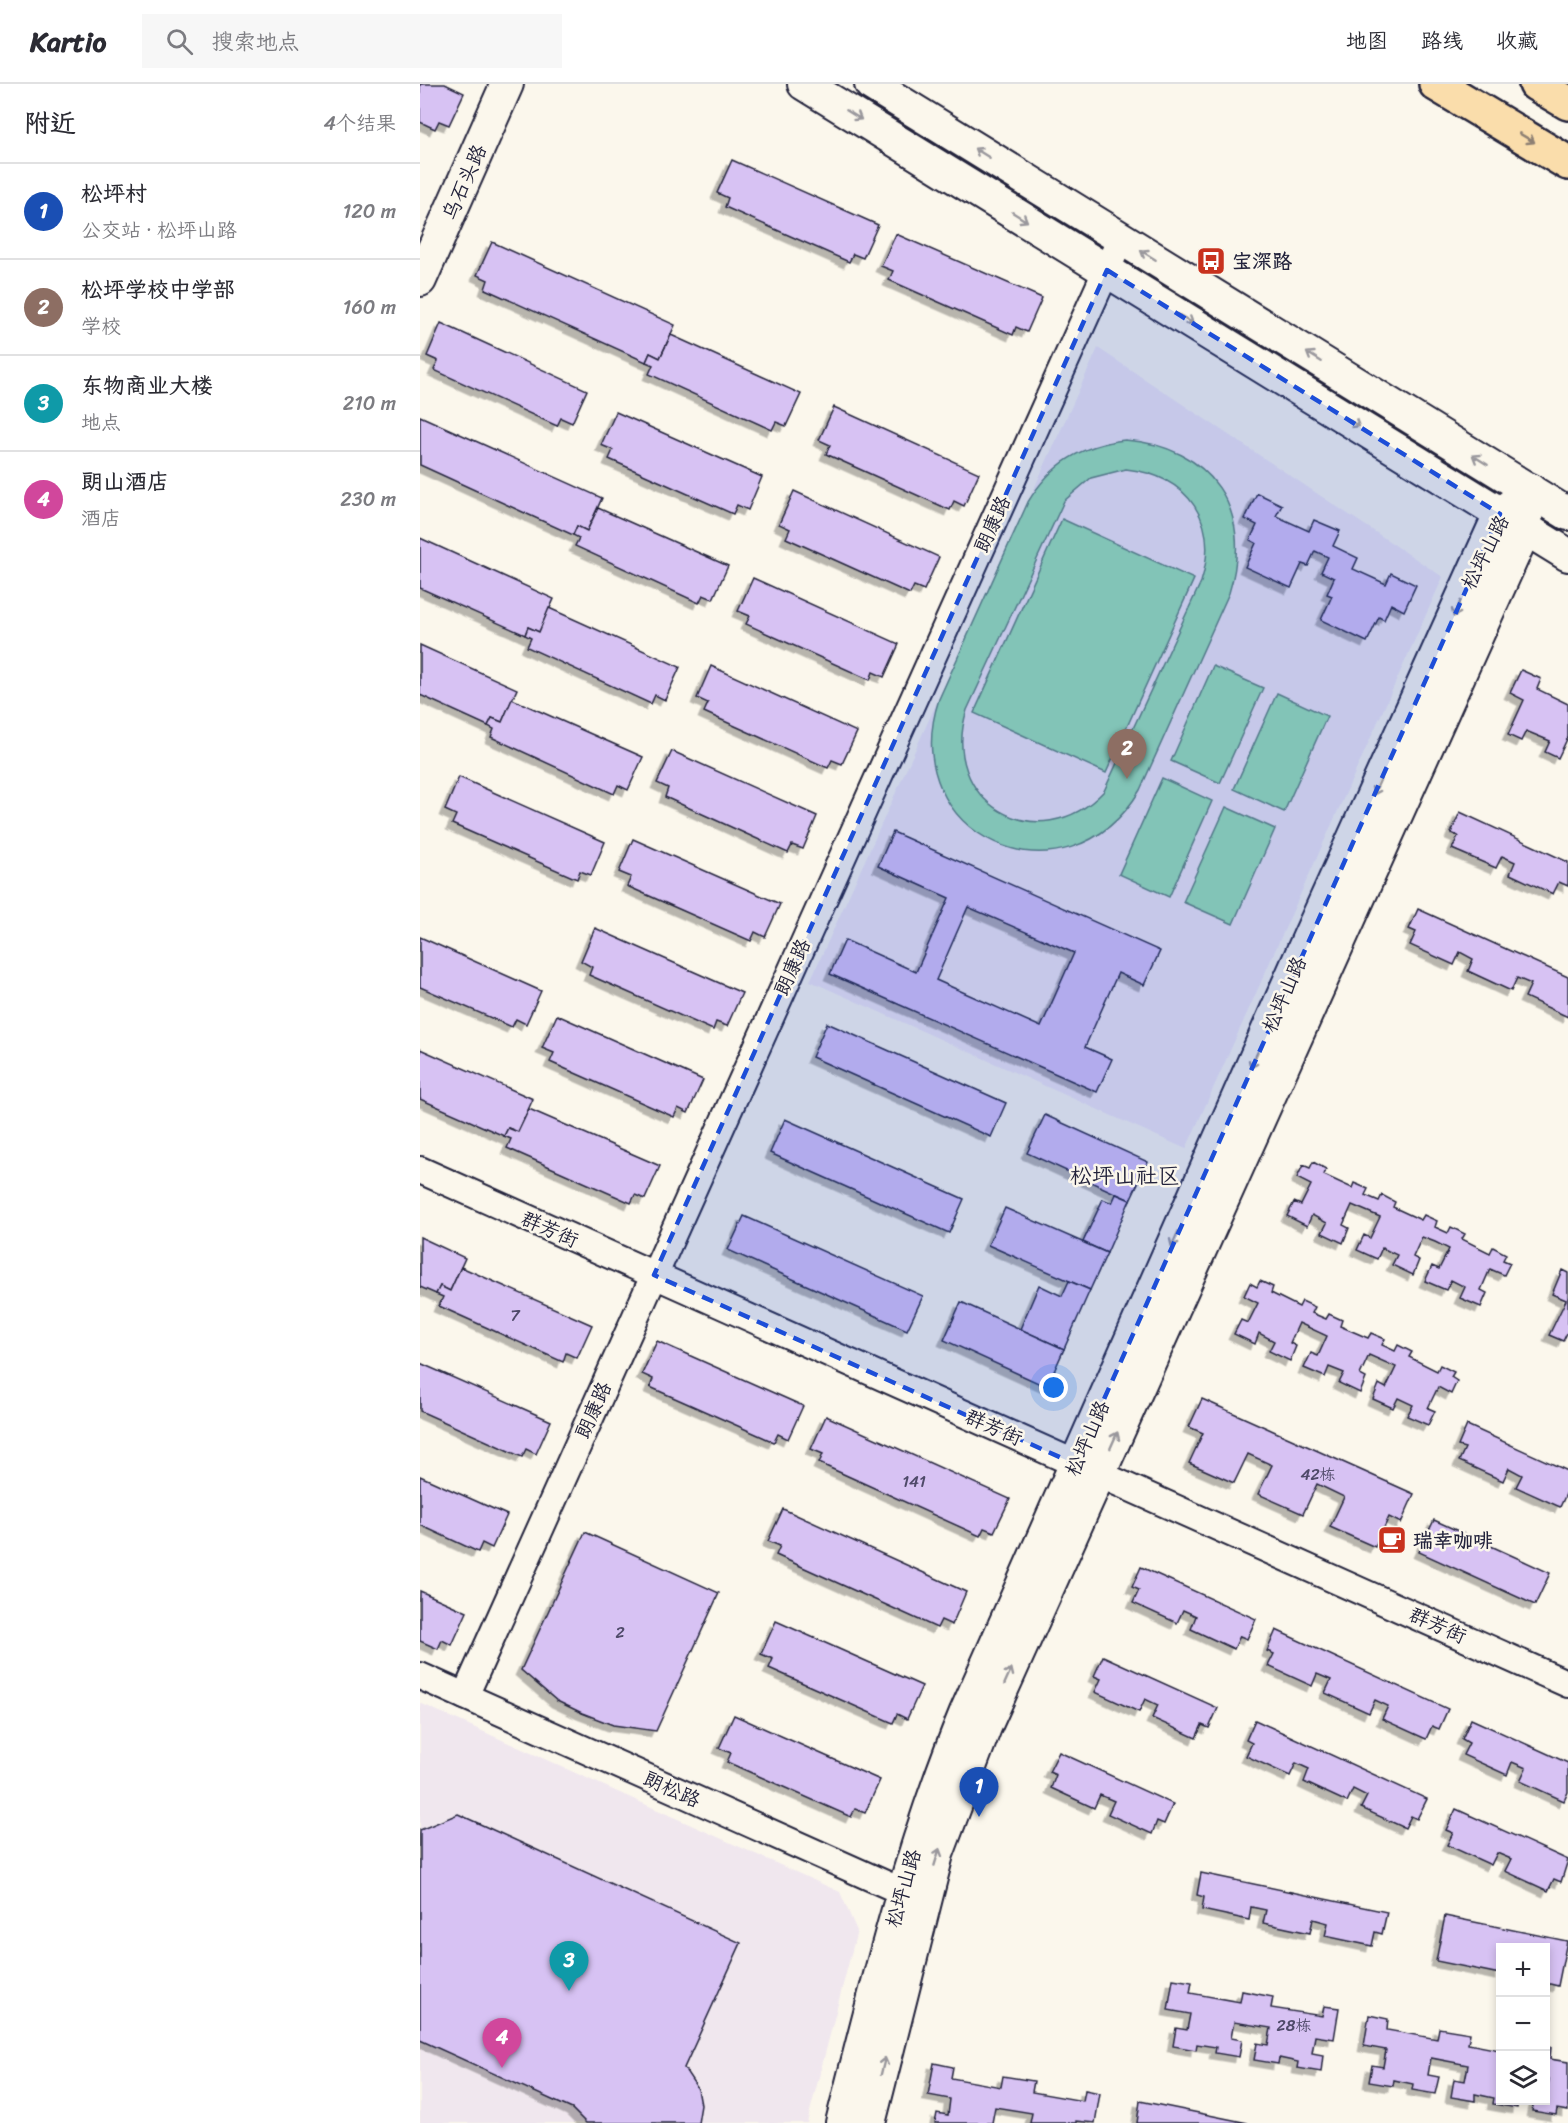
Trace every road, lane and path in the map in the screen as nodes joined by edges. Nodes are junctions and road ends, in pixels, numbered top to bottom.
1 (507, 84) edge
2 (804, 84) edge
3 (871, 84) edge
4 (1436, 84) edge
5 (1536, 84) edge
6 (1568, 104) edge
7 (1568, 163) edge
8 (1121, 238) junction
9 (1107, 270) junction
10 (420, 280) edge
11 (1530, 490) junction
12 (1568, 514) edge
13 (1513, 521) junction
14 (1568, 555) edge
15 (420, 1170) edge
16 (654, 1275) junction
17 (1087, 1469) junction
18 (420, 1676) edge
19 (1568, 1684) edge
20 (465, 1696) junction
21 (913, 1896) junction
22 (842, 2123) edge
23 (869, 2123) edge

1 - 10 street, 乌石头路
2 -> 9 street
8 -> 3 street
4 -> 7 highway
5 - 6 highway
8 - 9 street, 朗康路
11 -> 8 street
9 -> 13 street
9 - 16 street, 朗康路
11 - 12 street
11 - 13 street, 松坪山路
13 - 14 street
13 - 17 street, 松坪山路
15 - 16 street, 群芳街
16 - 17 street, 群芳街
16 - 20 street, 朗康路
17 - 19 street, 群芳街
17 - 21 street, 松坪山路
18 - 20 street, 朗松路
20 - 21 street, 朗松路
21 - 22 street, 松坪山路
23 -> 21 street, 松坪山路

